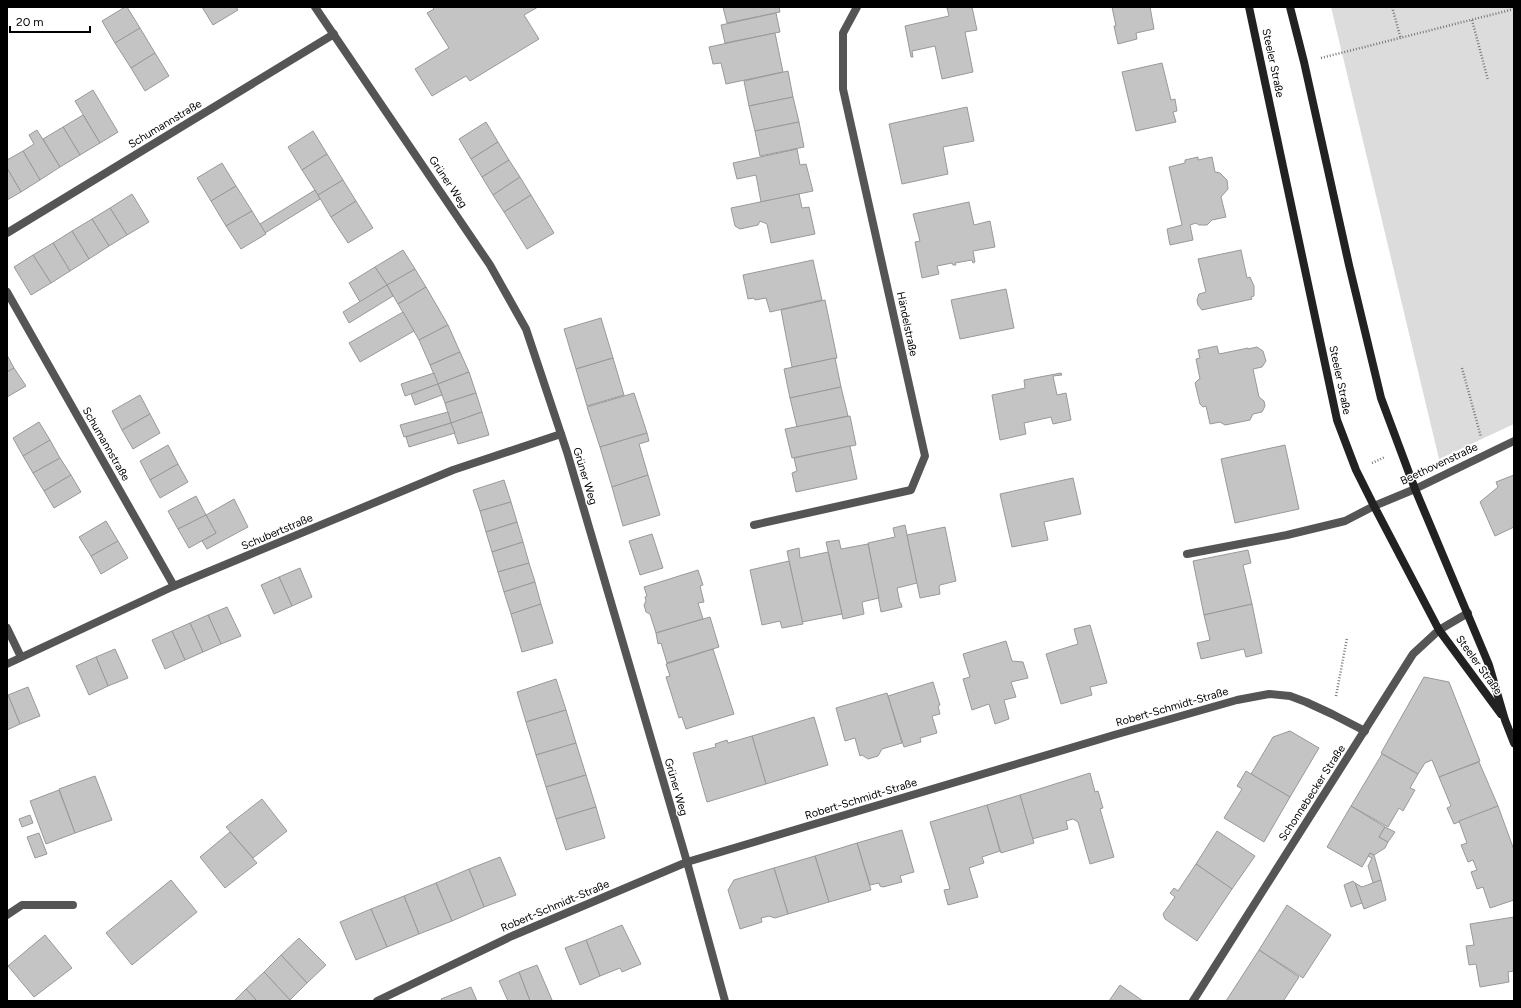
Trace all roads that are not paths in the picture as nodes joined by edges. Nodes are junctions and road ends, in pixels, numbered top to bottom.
1 (315, 7) edge
2 (857, 7) edge
3 (1249, 7) edge
4 (1290, 7) edge
5 (334, 34) junction
6 (7, 232) edge
7 (7, 292) edge
8 (561, 434) junction
9 (1514, 441) edge
10 (1415, 489) junction
11 (1374, 506) junction
12 (754, 525) dead end
13 (1187, 554) dead end
14 (174, 586) junction
15 (1468, 613) junction
16 (7, 628) edge
17 (1439, 630) junction
18 (21, 657) junction
19 (7, 664) edge
20 (1505, 720) junction
21 (1365, 732) junction
22 (1514, 743) edge
23 (686, 862) junction
24 (73, 905) dead end
25 (7, 914) edge
26 (377, 1001) edge
27 (725, 1001) edge
28 (1193, 1001) edge

1 - 5 street, Grüner Weg
2 - 12 street, Händelstraße
3 - 11 main road, Steeler Straße
4 - 10 main road, Steeler Straße
5 - 6 street, Schumannstraße
5 - 8 street, Grüner Weg
7 - 14 street, Schumannstraße
8 - 14 street, Schubertstraße
8 - 23 street, Grüner Weg
9 - 10 street, Beethovenstraße
10 - 11 street, Beethovenstraße
10 - 15 main road, Steeler Straße
11 - 13 street, Beethovenstraße
11 - 17 main road, Steeler Straße
14 - 18 street, Schubertstraße
15 - 17 street, Schonnebecker Straße
15 - 20 main road, Steeler Straße
16 - 18 street
17 - 20 main road, Steeler Straße
17 - 21 street, Schonnebecker Straße
18 - 19 street, Schubertstraße
20 - 22 main road, Steeler Straße
21 - 23 street, Robert-Schmidt-Straße
21 - 28 street, Schonnebecker Straße
23 - 26 street, Robert-Schmidt-Straße
23 - 27 street, Grüner Weg
24 - 25 street

